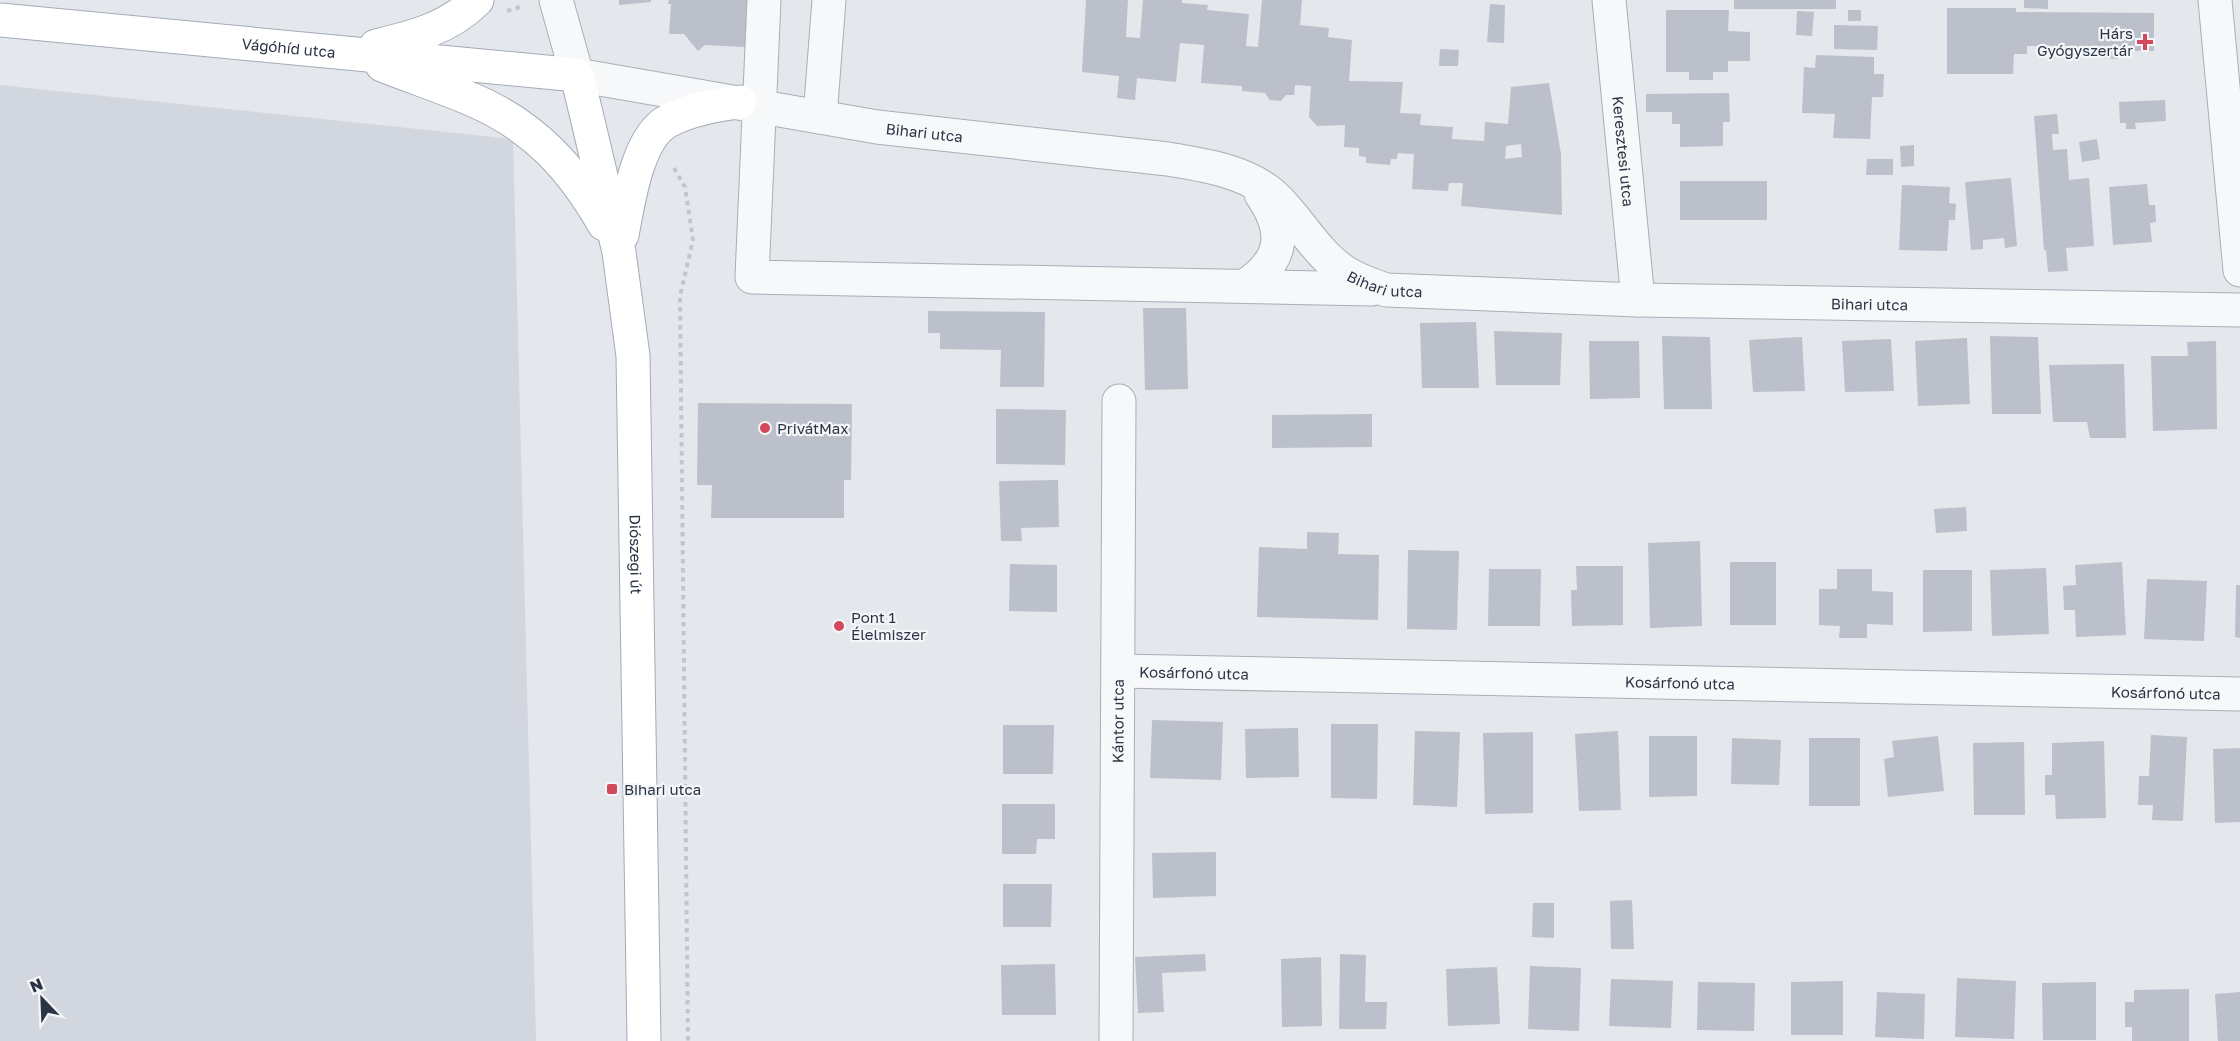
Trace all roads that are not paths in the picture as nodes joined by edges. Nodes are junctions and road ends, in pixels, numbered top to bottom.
1 (764, 0) edge
2 (830, 0) edge
3 (1609, 0) edge
4 (2215, 0) edge
5 (543, 2) edge
6 (487, 7) edge
7 (0, 20) edge
8 (351, 51) junction
9 (578, 75) junction
10 (750, 104) junction
11 (820, 117) junction
12 (1251, 181) junction
13 (619, 252) junction
14 (2240, 270) edge
15 (1245, 286) junction
16 (1386, 290) junction
17 (1638, 300) junction
18 (2240, 310) edge
19 (1119, 401) dead end
20 (1119, 671) junction
21 (2240, 694) edge
22 (644, 1041) edge
23 (1116, 1041) edge

1 - 10 street
2 - 11 street
3 - 17 street, Keresztesi utca
4 - 14 street
5 - 9 street
6 - 8 main road
7 - 8 main road, Vágóhíd utca
8 - 9 main road, Vágóhíd utca
8 - 13 main road
9 - 10 street, Bihari utca
9 - 13 main road, Diószegi út
10 - 11 street, Bihari utca
10 - 13 main road
10 - 15 street
11 - 12 street, Bihari utca
12 - 15 street
12 - 16 street, Bihari utca
13 - 22 main road, Diószegi út
15 - 16 street
16 - 17 street, Bihari utca
17 - 18 street, Bihari utca
19 - 20 street, Kántor utca
20 - 21 street, Kosárfonó utca
20 - 23 street, Kántor utca

